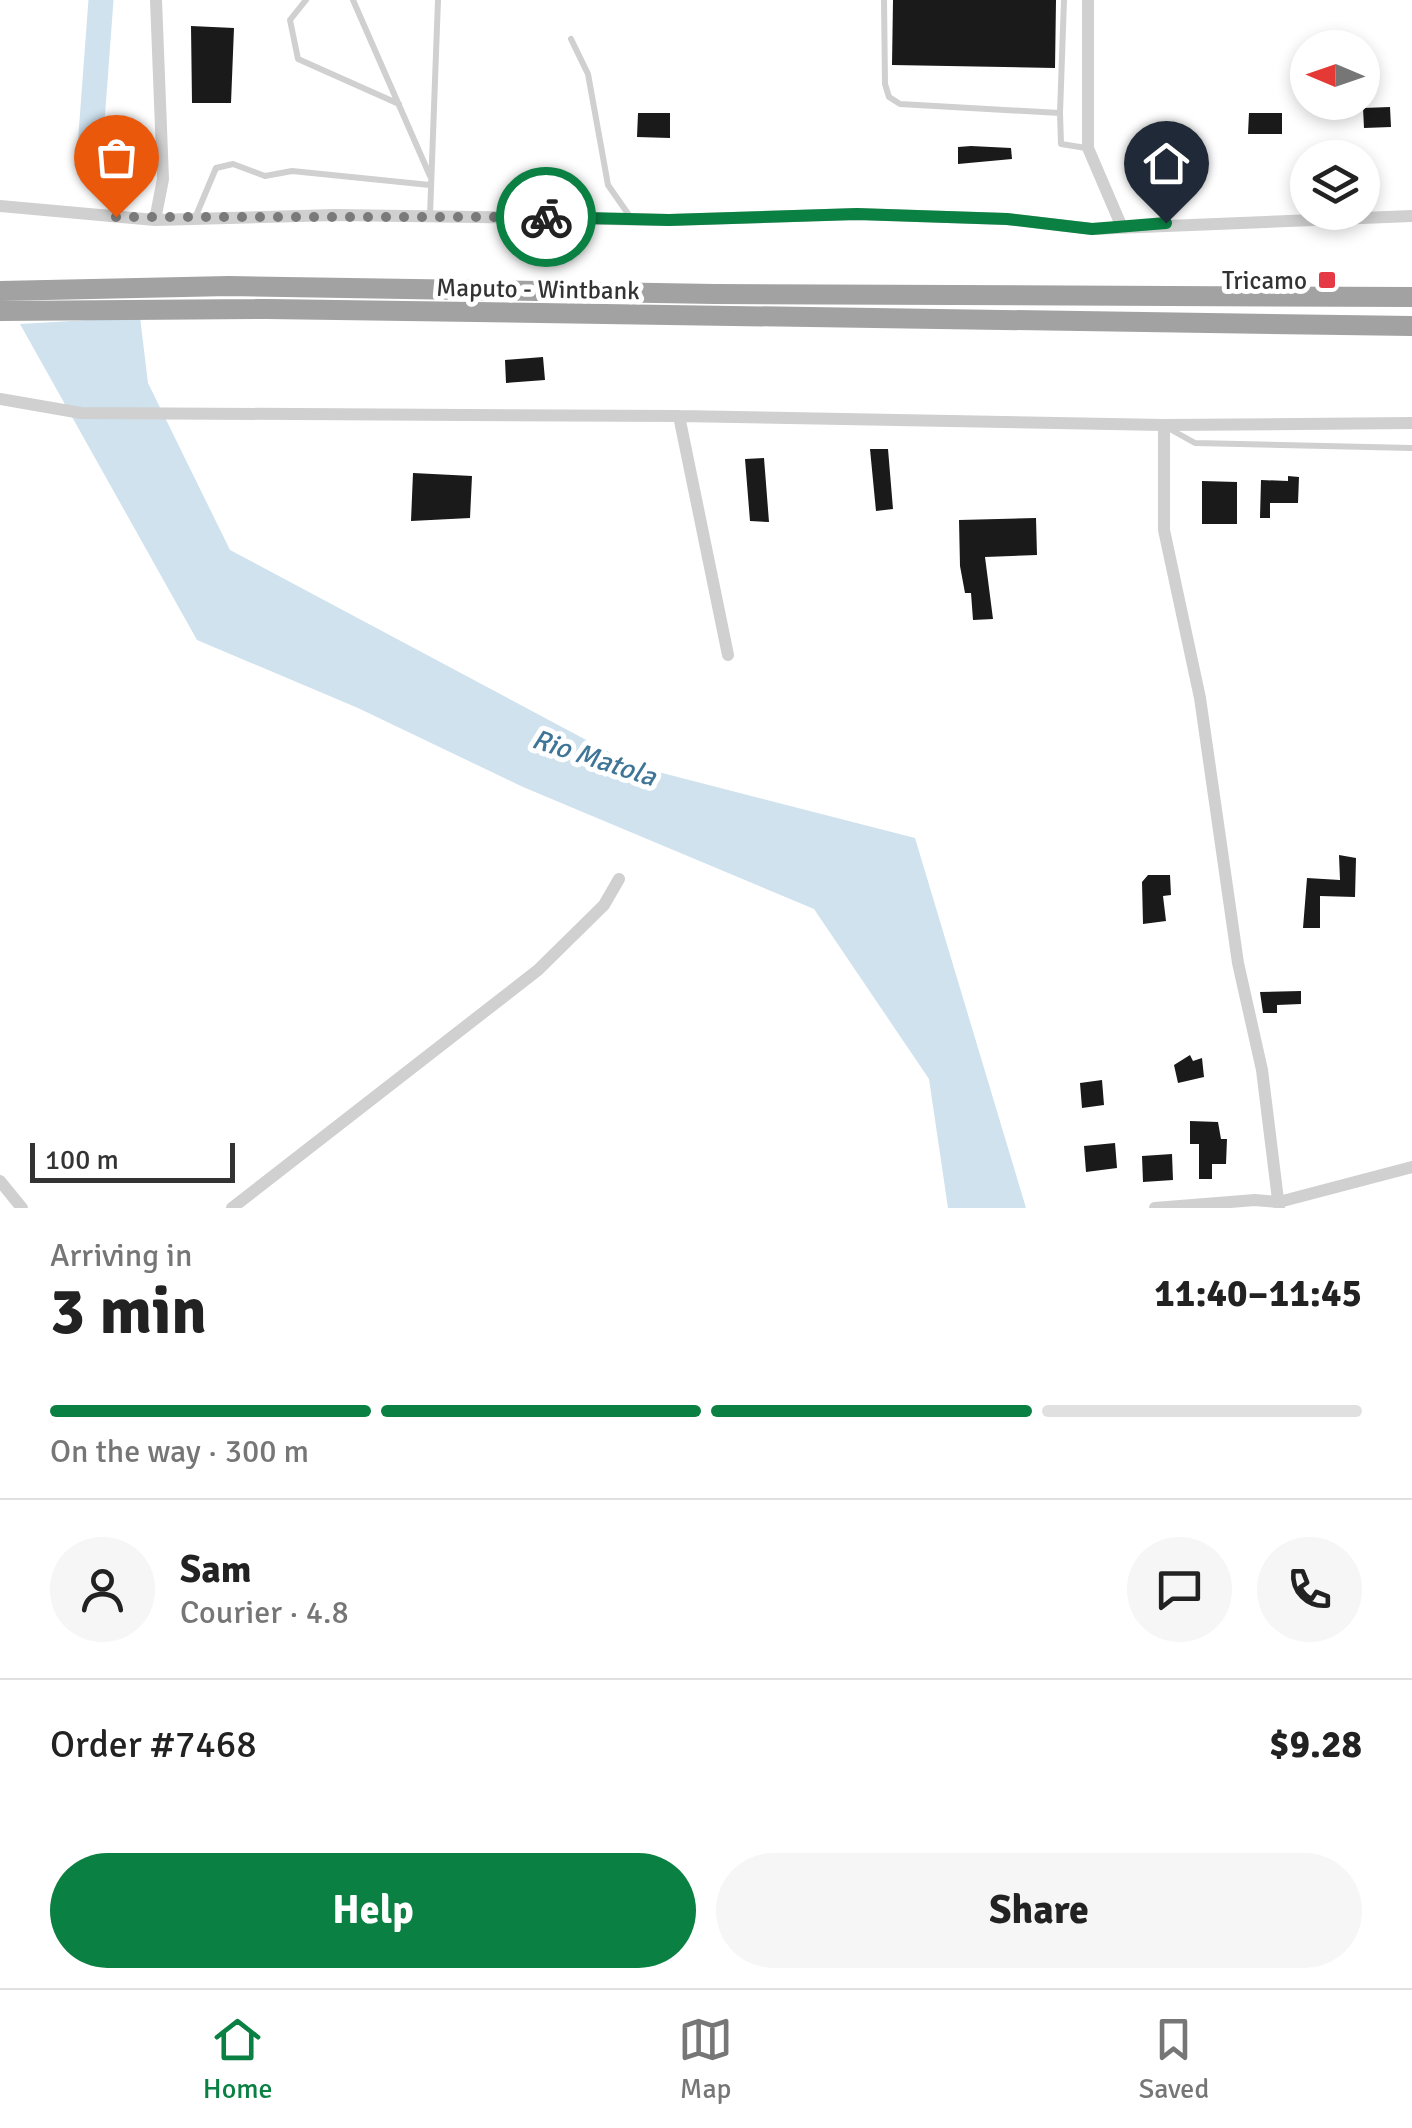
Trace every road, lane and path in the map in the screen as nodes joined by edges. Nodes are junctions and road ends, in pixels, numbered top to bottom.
1 (156, 0) edge
2 (306, 0) edge
3 (354, 0) edge
4 (438, 0) edge
5 (884, 0) edge
6 (1064, 0) edge
7 (1088, 0) edge
8 (572, 40) dead end
9 (400, 104) junction
10 (1060, 113) junction
11 (1088, 148) junction
12 (430, 181) junction
13 (0, 206) edge
14 (1412, 216) edge
15 (430, 217) junction
16 (155, 220) junction
17 (195, 220) junction
18 (632, 220) junction
19 (1121, 224) junction
20 (0, 291) edge
21 (1412, 297) edge
22 (0, 311) edge
23 (1412, 326) edge
24 (0, 399) edge
25 (679, 416) junction
26 (1412, 423) edge
27 (1164, 425) junction
28 (1412, 448) edge
29 (728, 656) dead end
30 (619, 879) dead end
31 (1412, 1167) edge
32 (0, 1181) edge
33 (1279, 1205) edge
34 (22, 1208) edge
35 (232, 1208) edge
36 (1154, 1208) edge

1 - 16 street
2 - 9 lane
3 - 9 lane
4 - 12 lane
5 - 10 lane
6 - 10 lane
7 - 11 street
8 - 18 lane
9 - 12 lane
10 - 11 lane
11 - 19 street
12 - 15 lane
12 - 17 lane
13 - 16 street
14 - 19 street
15 - 17 street
15 - 18 street
16 - 17 street
18 - 19 street
20 - 21 highway, Maputo - Wintbank
22 - 23 highway, Maputo - Wintbank
24 - 25 street
25 - 27 street
25 - 29 street
26 - 27 street
27 - 28 lane
27 - 33 street
30 - 35 street
31 - 33 street
32 - 34 street
33 - 36 street

